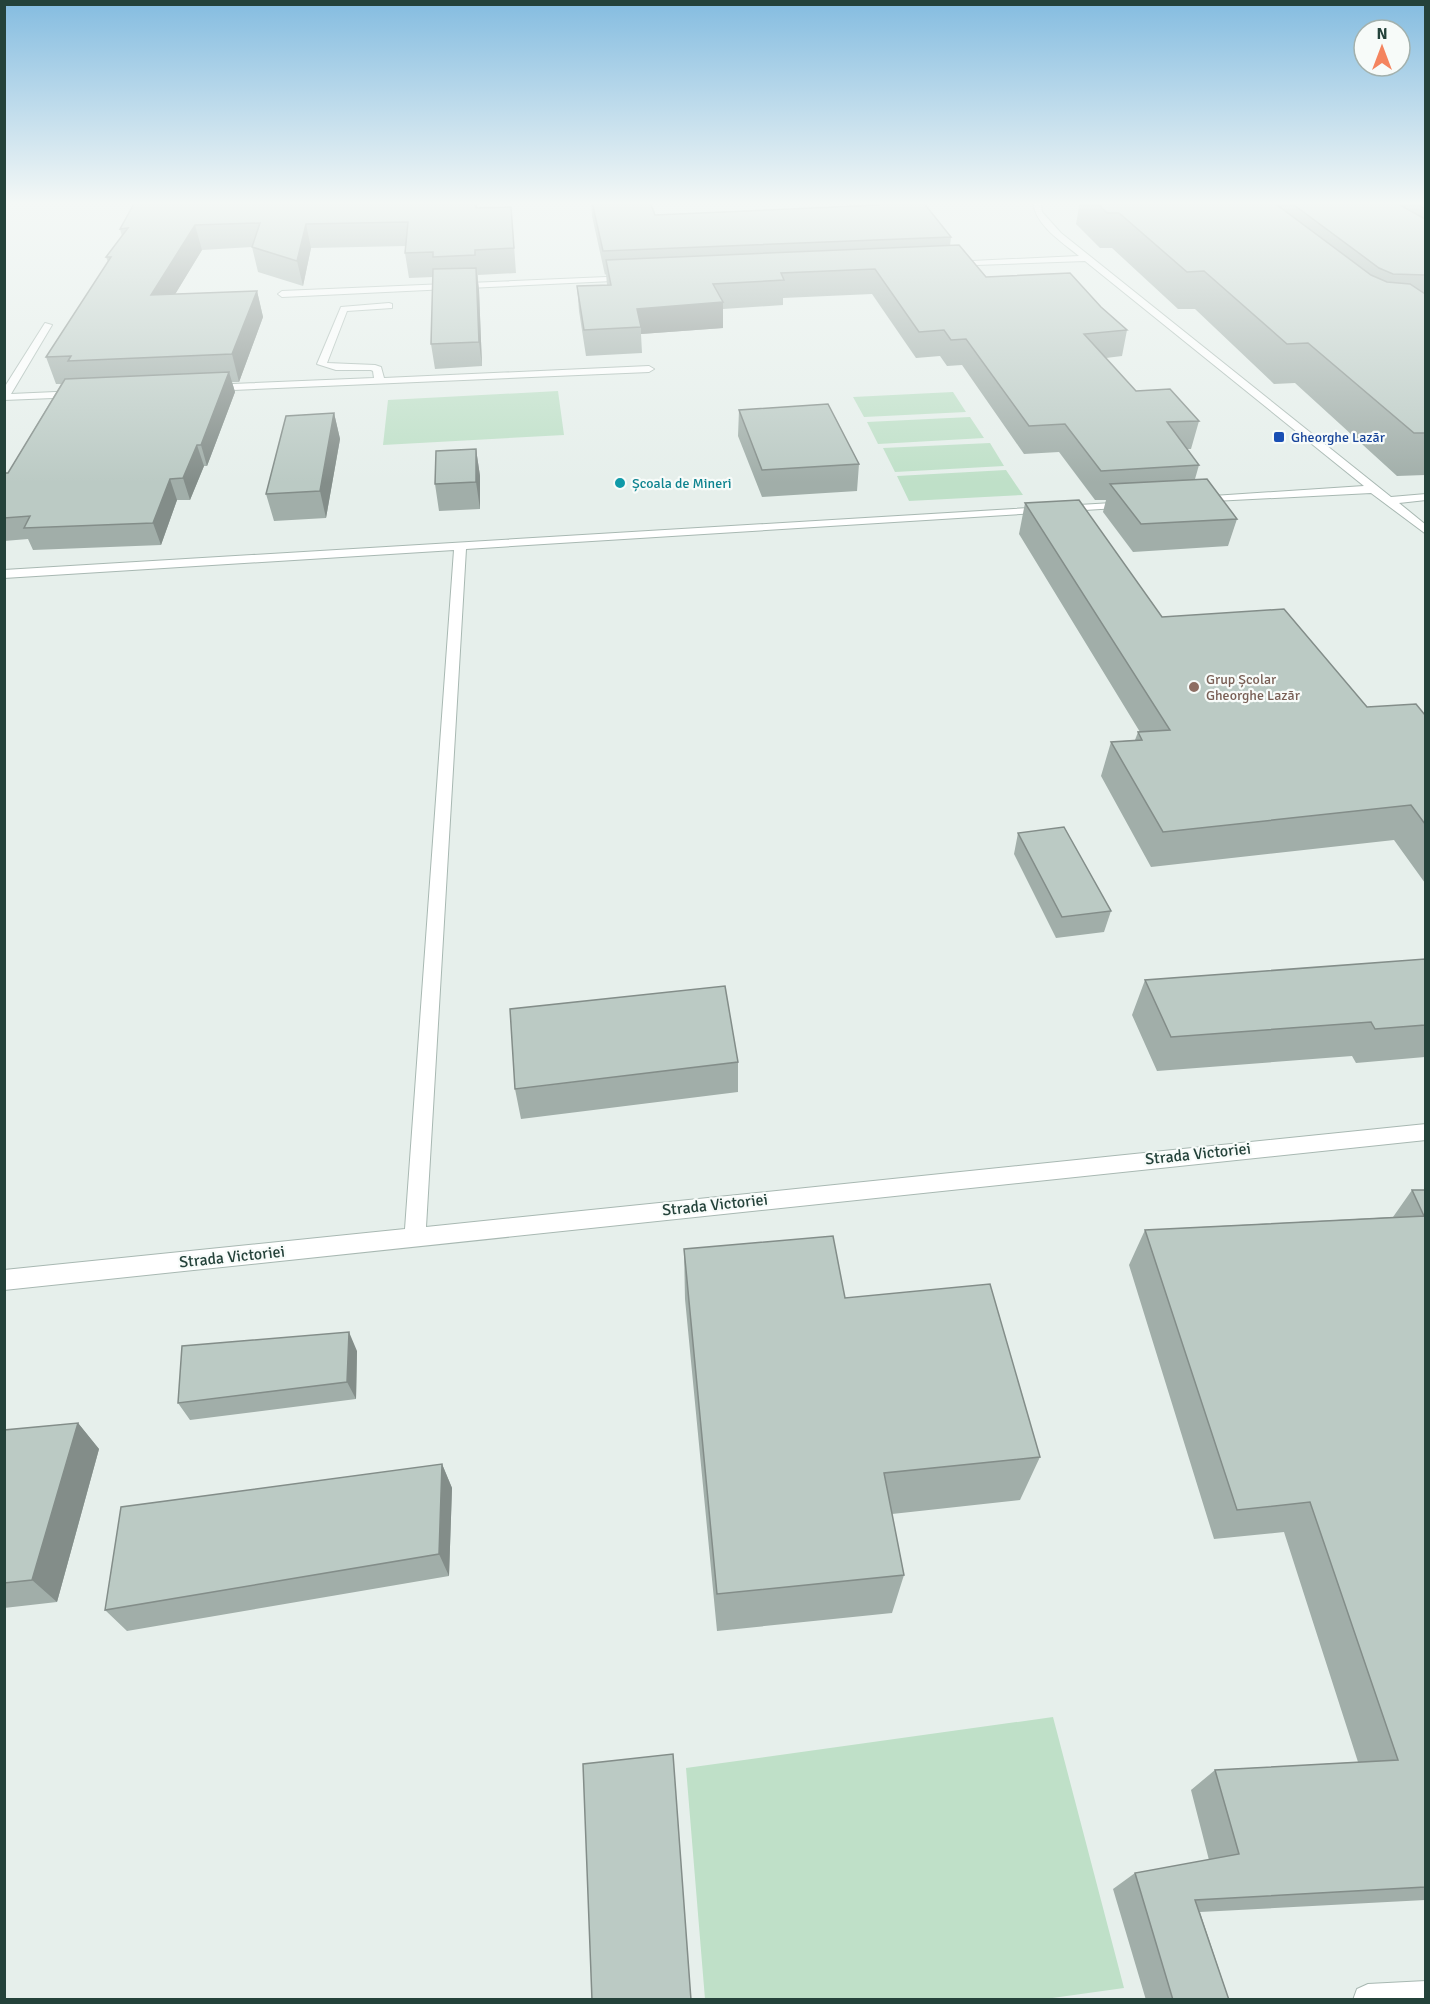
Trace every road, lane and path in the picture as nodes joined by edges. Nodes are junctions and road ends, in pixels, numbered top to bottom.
1 (1134, 296) edge
2 (389, 306) dead end
3 (48, 325) dead end
4 (649, 369) dead end
5 (379, 381) junction
6 (204, 388) edge
7 (87, 393) edge
8 (5, 397) edge
9 (1374, 489) junction
10 (1425, 497) edge
11 (1181, 501) edge
12 (1388, 501) junction
13 (1146, 504) edge
14 (1425, 531) edge
15 (460, 546) junction
16 (4, 574) edge
17 (1425, 1132) edge
18 (415, 1239) junction
19 (4, 1280) edge
20 (1425, 1997) edge
21 (1368, 2000) edge

1 - 9 street
2 - 5 street
3 - 8 street
4 - 5 street
5 - 6 street
7 - 8 street
9 - 11 street
9 - 12 street
10 - 12 street
12 - 14 street
13 - 15 street
15 - 16 street
15 - 18 street
17 - 18 street, Strada Victoriei
18 - 19 street, Strada Victoriei
20 - 21 street

